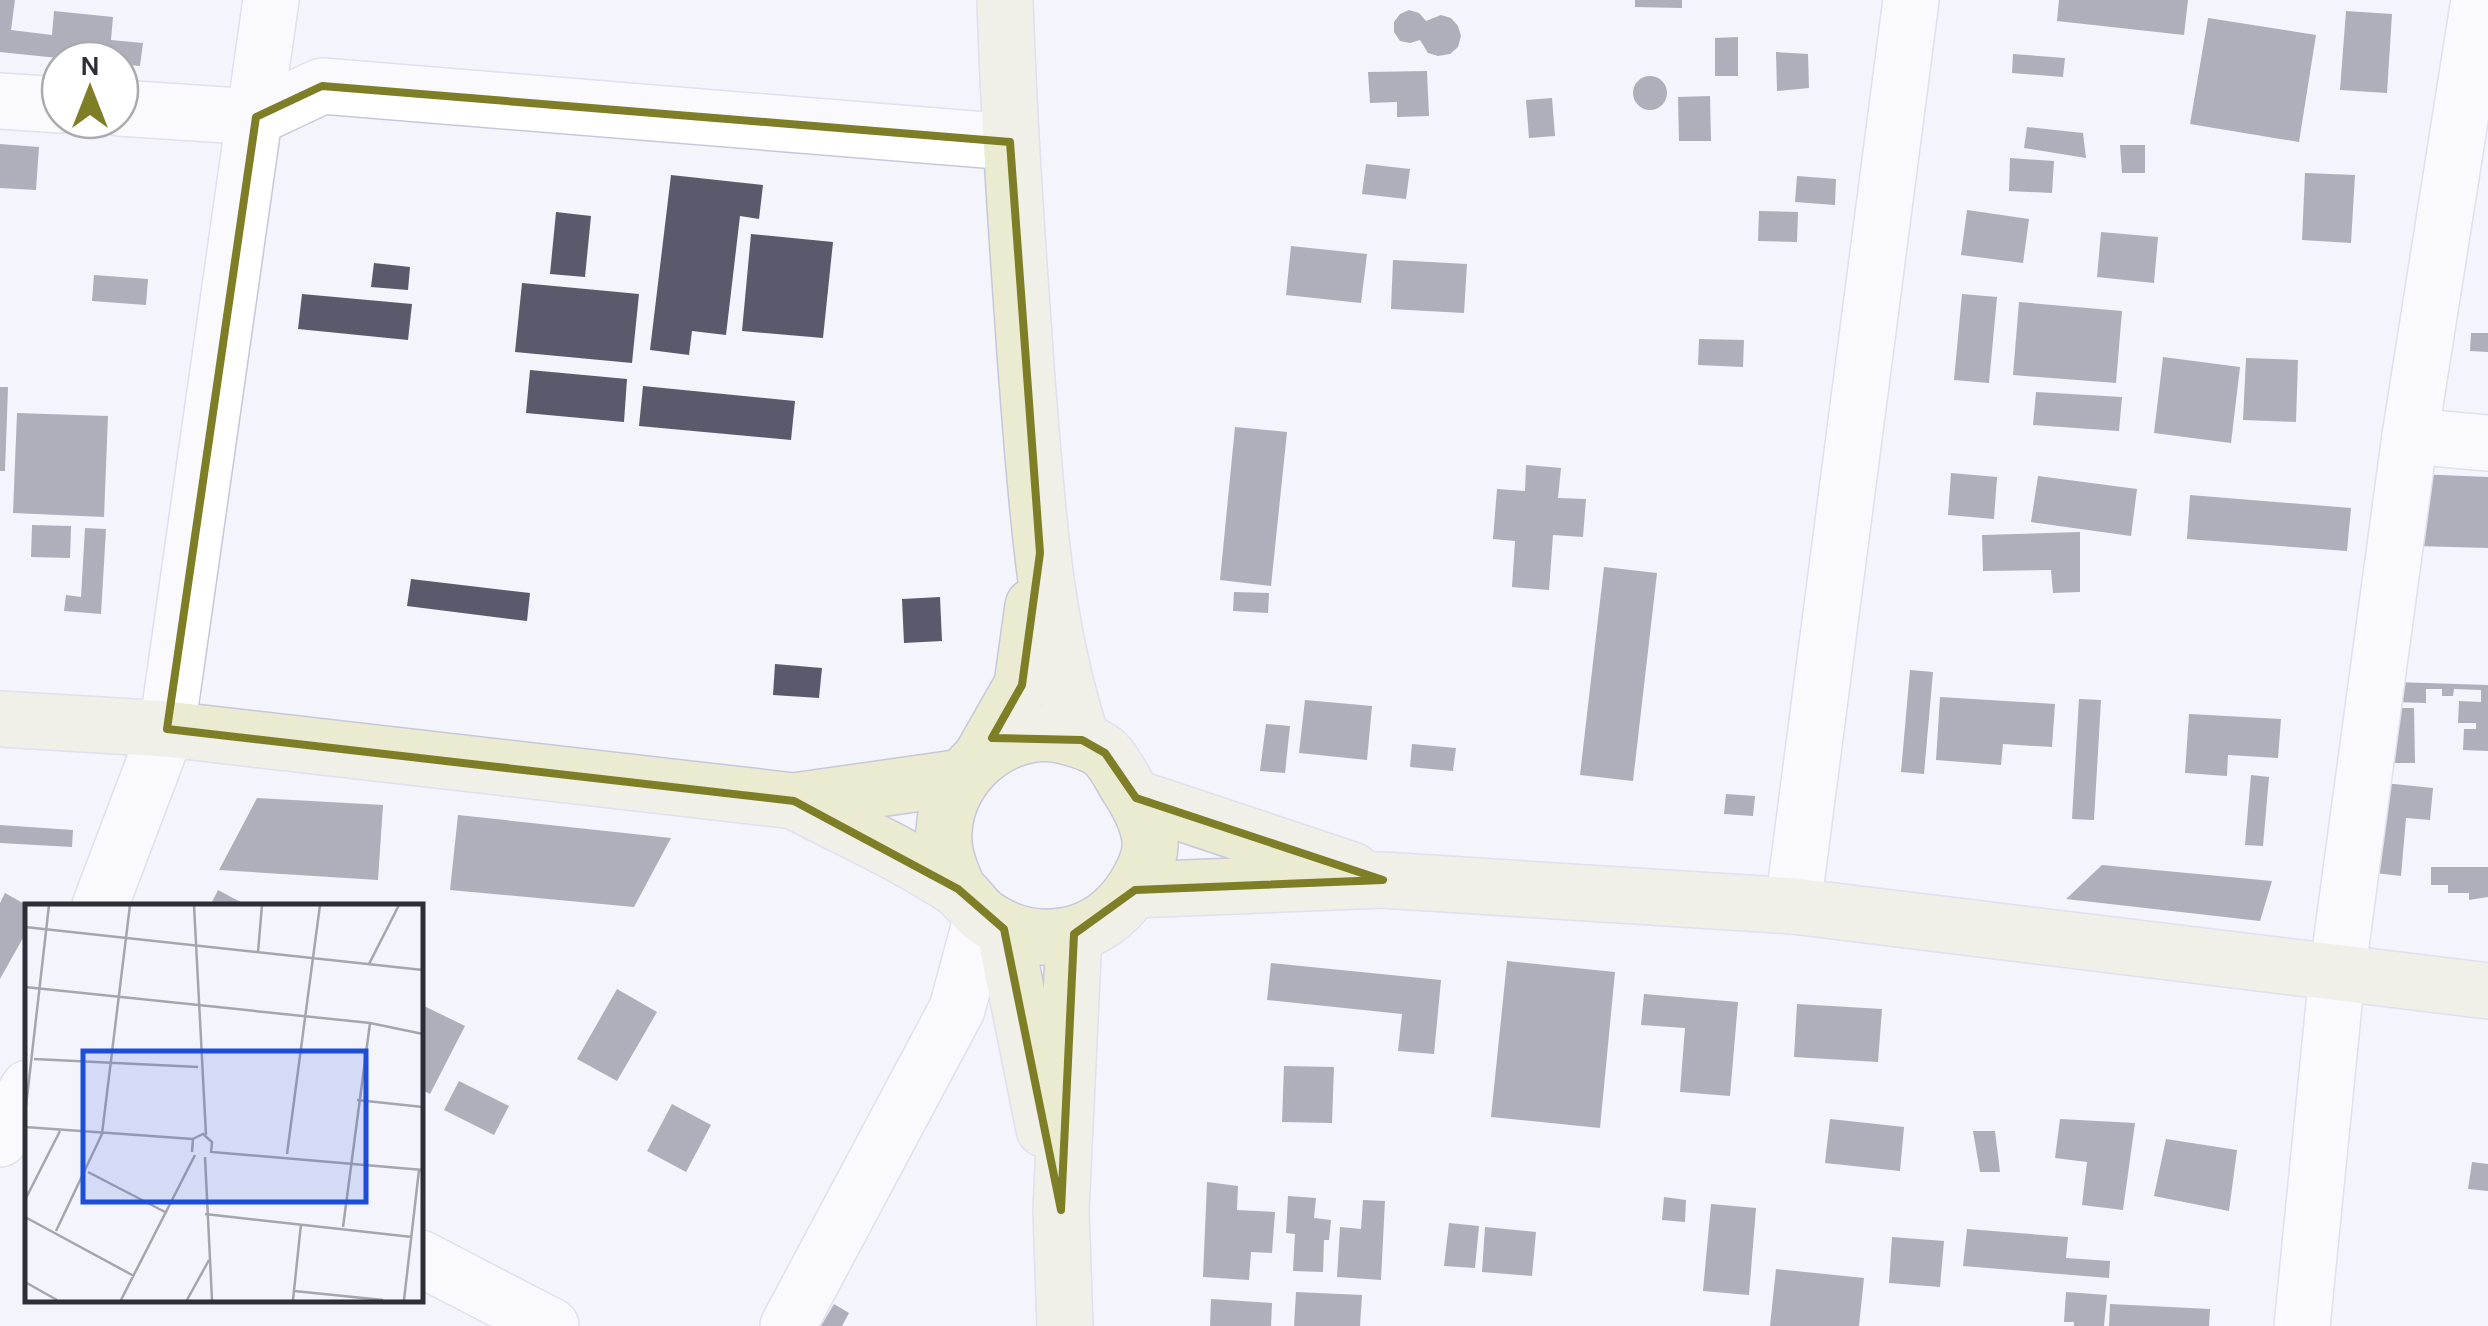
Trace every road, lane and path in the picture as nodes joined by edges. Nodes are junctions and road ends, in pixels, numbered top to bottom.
1 (270, 0) edge
2 (1005, 0) edge
3 (1911, 0) edge
4 (2479, 0) edge
5 (0, 101) edge
6 (40, 104) edge
7 (140, 109) edge
8 (256, 116) junction
9 (1010, 142) junction
10 (2410, 436) junction
11 (2488, 443) edge
12 (1040, 553) junction
13 (0, 719) edge
14 (167, 729) junction
15 (1082, 740) junction
16 (972, 767) junction
17 (1136, 798) junction
18 (794, 801) junction
19 (1383, 880) junction
20 (1135, 890) junction
21 (101, 904) edge
22 (1793, 906) junction
23 (981, 911) junction
24 (1074, 934) junction
25 (2336, 974) junction
26 (2488, 991) edge
27 (25, 1093) edge
28 (0, 1139) edge
29 (1060, 1210) junction
30 (422, 1259) edge
31 (551, 1326) edge
32 (788, 1326) edge
33 (1065, 1326) edge
34 (2302, 1326) edge

1 - 8 street
2 - 9 street
3 - 22 street
4 - 10 street
5 - 6 street
7 - 8 street
8 - 9 street
8 - 14 street
9 - 12 street
10 - 11 street
10 - 25 street
12 - 15 street
12 - 16 street
13 - 14 street
14 - 18 street
14 - 21 street
15 - 16 street
15 - 17 street
16 - 18 street
16 - 23 street
17 - 19 street
17 - 20 street
18 - 23 street
19 - 20 street
19 - 22 street
20 - 24 street
22 - 25 street
23 - 24 street
23 - 29 street
23 - 32 street
24 - 29 street
25 - 26 street
25 - 34 street
27 - 28 street
29 - 33 street
30 - 31 street

